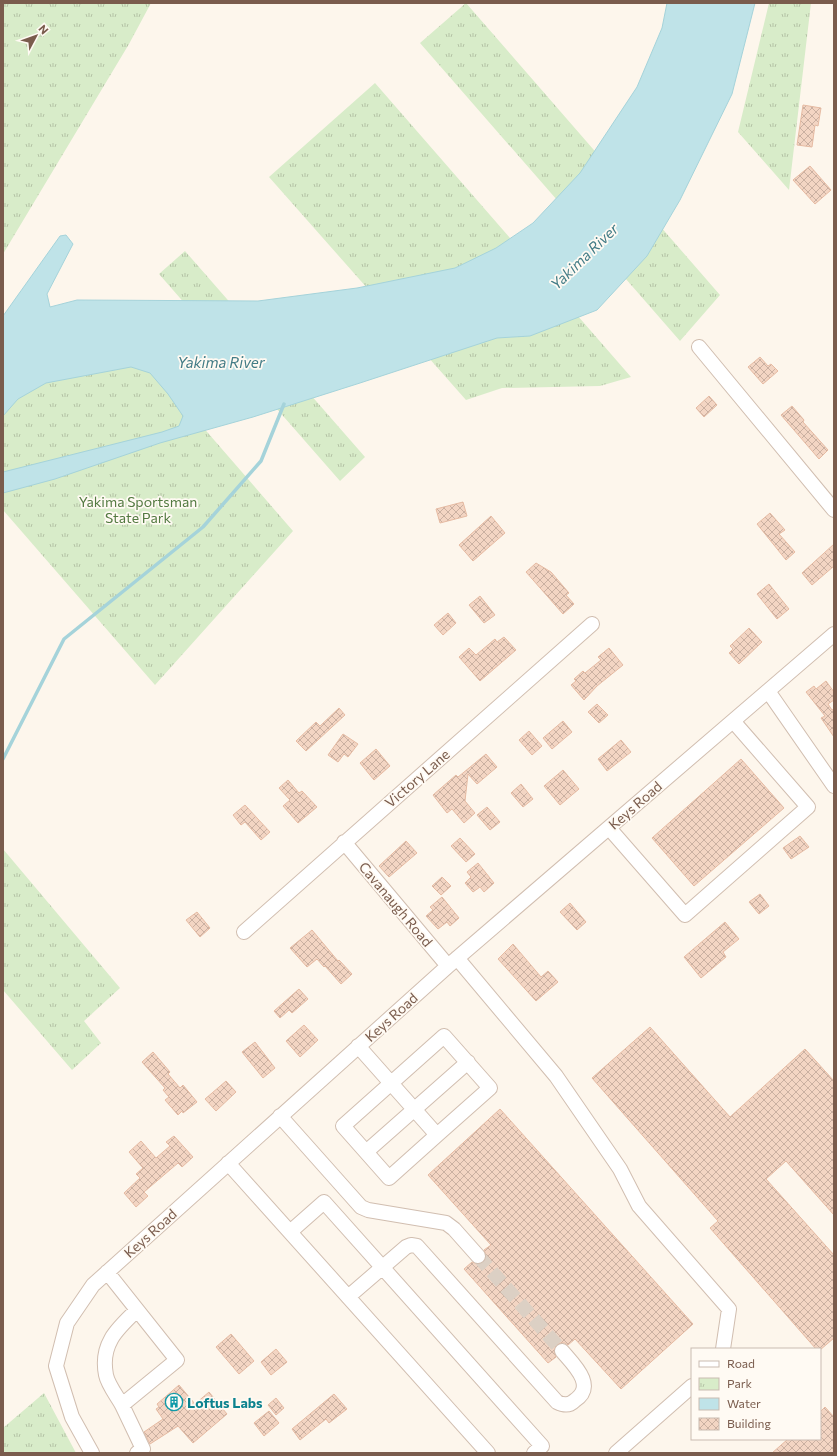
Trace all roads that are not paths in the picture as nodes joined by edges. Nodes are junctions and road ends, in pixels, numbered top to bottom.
1 (699, 347) dead end
2 (834, 510) edge
3 (592, 624) dead end
4 (834, 634) edge
5 (768, 691) junction
6 (733, 721) junction
7 (834, 786) edge
8 (609, 828) junction
9 (344, 842) junction
10 (244, 932) dead end
11 (452, 962) junction
12 (358, 1046) junction
13 (468, 1062) junction
14 (392, 1083) junction
15 (414, 1109) junction
16 (280, 1116) junction
17 (437, 1135) junction
18 (366, 1152) junction
19 (228, 1163) junction
20 (290, 1232) junction
21 (478, 1256) tunnel mouth
22 (382, 1267) junction
23 (107, 1272) junction
24 (348, 1297) junction
25 (137, 1310) junction
26 (724, 1348) edge
27 (562, 1351) tunnel mouth
28 (691, 1387) edge
29 (122, 1405) junction
30 (92, 1453) edge
31 (137, 1453) edge
32 (488, 1453) edge
33 (534, 1453) edge
34 (616, 1453) edge

1 - 2 street
3 - 9 street, Victory Lane
4 - 5 street, Keys Road
5 - 6 street, Keys Road
5 - 7 street
6 - 8 street, Keys Road
6 - 8 street
8 - 11 street, Keys Road
9 - 10 street, Victory Lane
9 - 11 street, Cavanaugh Road
11 - 12 street, Keys Road
11 - 26 street, Cavanaugh Road
12 - 14 street
12 - 16 street, Keys Road
13 - 14 street
13 - 15 street
13 - 17 street
14 - 15 street
14 - 18 street
15 - 17 street
15 - 18 street
16 - 19 street, Keys Road
16 - 21 street
17 - 18 street
19 - 20 street
19 - 23 street, Keys Road
20 - 22 street
20 - 24 street
22 - 24 street
22 - 27 street
22 - 33 street
23 - 25 street
23 - 30 street, Keys Road
24 - 32 street
25 - 29 street
25 - 29 street
28 - 34 street
29 - 31 street

